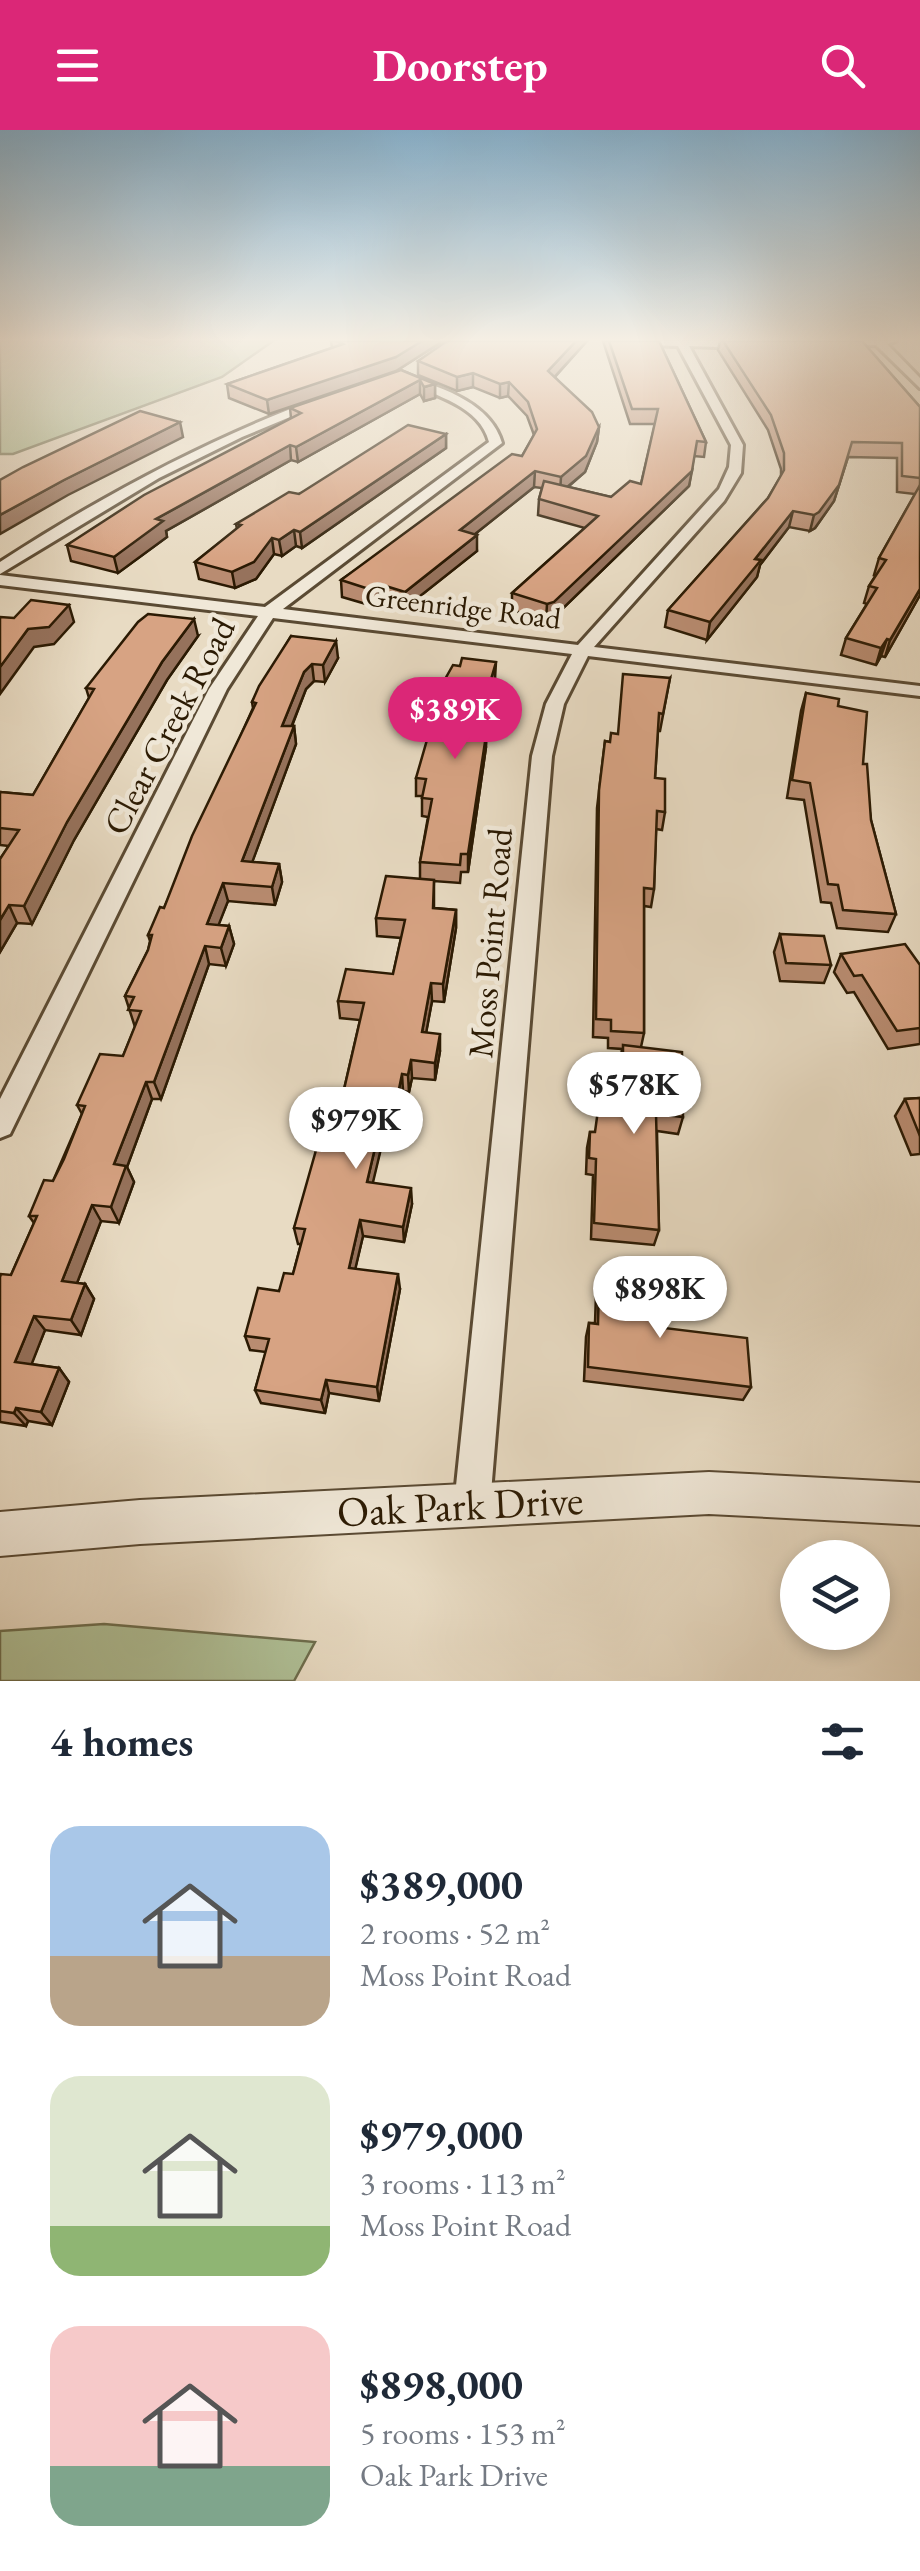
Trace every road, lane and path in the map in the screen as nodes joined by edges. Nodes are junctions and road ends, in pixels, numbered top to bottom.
1 (292, 413) edge
2 (473, 413) edge
3 (721, 413) edge
4 (0, 570) edge
5 (0, 580) edge
6 (269, 612) junction
7 (583, 648) junction
8 (920, 691) edge
9 (0, 1126) edge
10 (472, 1504) junction
11 (920, 1504) edge
12 (0, 1534) edge

1 - 4 street
2 - 6 street, Clear Creek Road
3 - 7 street, Moss Point Road
5 - 6 street, Greenridge Road
6 - 7 street, Greenridge Road
6 - 9 street, Clear Creek Road
7 - 8 street, Greenridge Road
7 - 10 street, Moss Point Road
10 - 11 street, Oak Park Drive
10 - 12 street, Oak Park Drive

